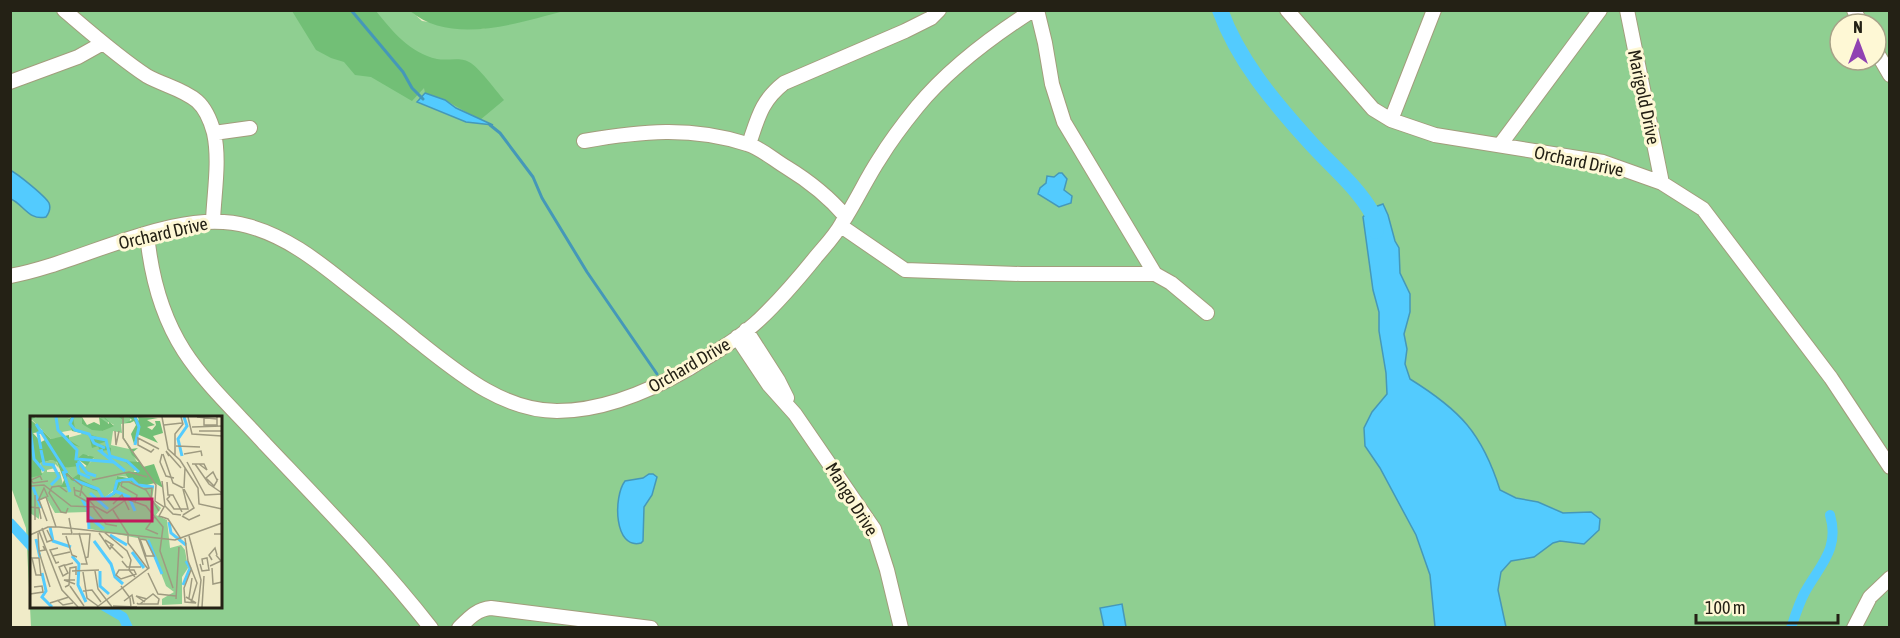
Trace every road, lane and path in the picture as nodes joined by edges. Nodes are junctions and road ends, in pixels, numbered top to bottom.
1 (64, 10) edge
2 (939, 10) edge
3 (1035, 10) edge
4 (1287, 10) edge
5 (1434, 10) edge
6 (1600, 10) edge
7 (1627, 10) edge
8 (103, 43) junction
9 (10, 82) edge
10 (1391, 120) junction
11 (250, 128) dead end
12 (214, 133) junction
13 (584, 141) dead end
14 (749, 144) junction
15 (1500, 145) junction
16 (1662, 183) junction
17 (213, 221) junction
18 (843, 222) junction
19 (147, 234) junction
20 (1155, 274) junction
21 (10, 276) edge
22 (1207, 313) dead end
23 (742, 334) junction
24 (1890, 467) edge
25 (1890, 578) edge
26 (581, 624) edge
27 (431, 627) edge
28 (459, 627) edge
29 (651, 627) edge
30 (901, 627) edge
31 (1854, 627) edge

1 - 8 street
2 - 14 street
3 - 18 street, Orchard Drive
3 - 20 street
4 - 10 street, Orchard Drive
5 - 10 street
6 - 15 street
7 - 16 street, Marigold Drive
8 - 9 street
8 - 12 street
10 - 15 street, Orchard Drive
11 - 12 street
12 - 17 street
13 - 14 street
14 - 18 street
15 - 16 street, Orchard Drive
16 - 24 street, Orchard Drive
17 - 19 street, Orchard Drive
17 - 23 street, Orchard Drive
18 - 20 street
18 - 23 street, Orchard Drive
19 - 21 street, Orchard Drive
19 - 27 street
20 - 22 street
23 - 30 street, Mango Drive
25 - 31 street
26 - 28 street
26 - 29 street

